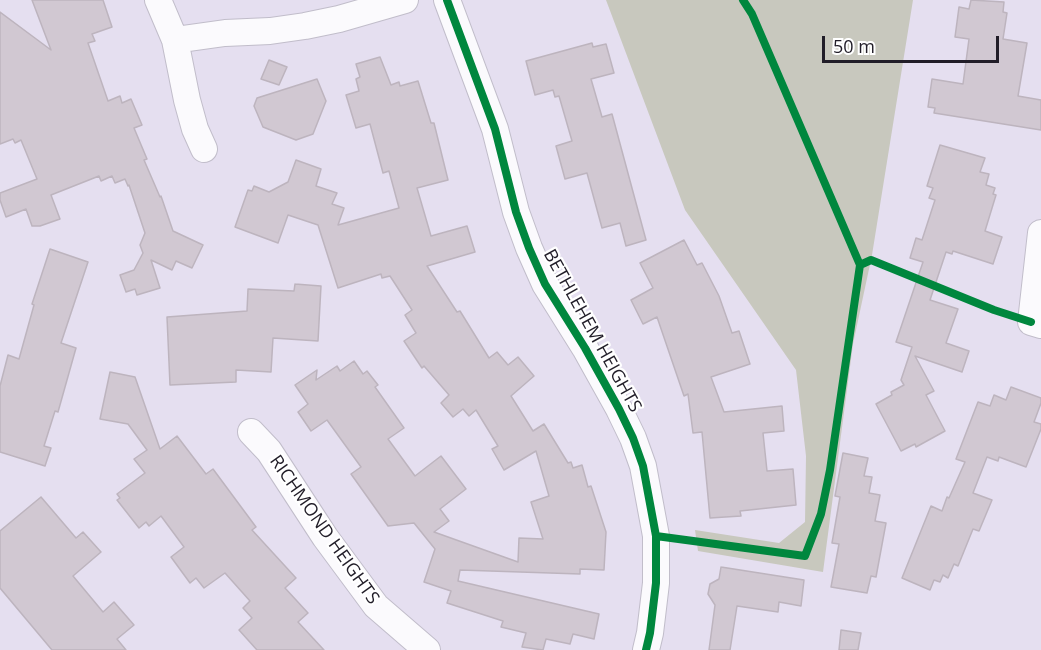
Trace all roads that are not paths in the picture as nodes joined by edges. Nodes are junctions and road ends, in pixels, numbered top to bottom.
1 (158, 0) edge
2 (405, 0) edge
3 (447, 0) edge
4 (175, 40) junction
5 (204, 148) dead end
6 (1041, 233) edge
7 (1036, 324) edge
8 (252, 432) dead end
9 (427, 650) edge
10 (646, 650) edge

1 - 4 street
2 - 4 street
3 - 10 street, BETHLEHEM HEIGHTS
4 - 5 street
6 - 7 street
8 - 9 street, RICHMOND HEIGHTS

